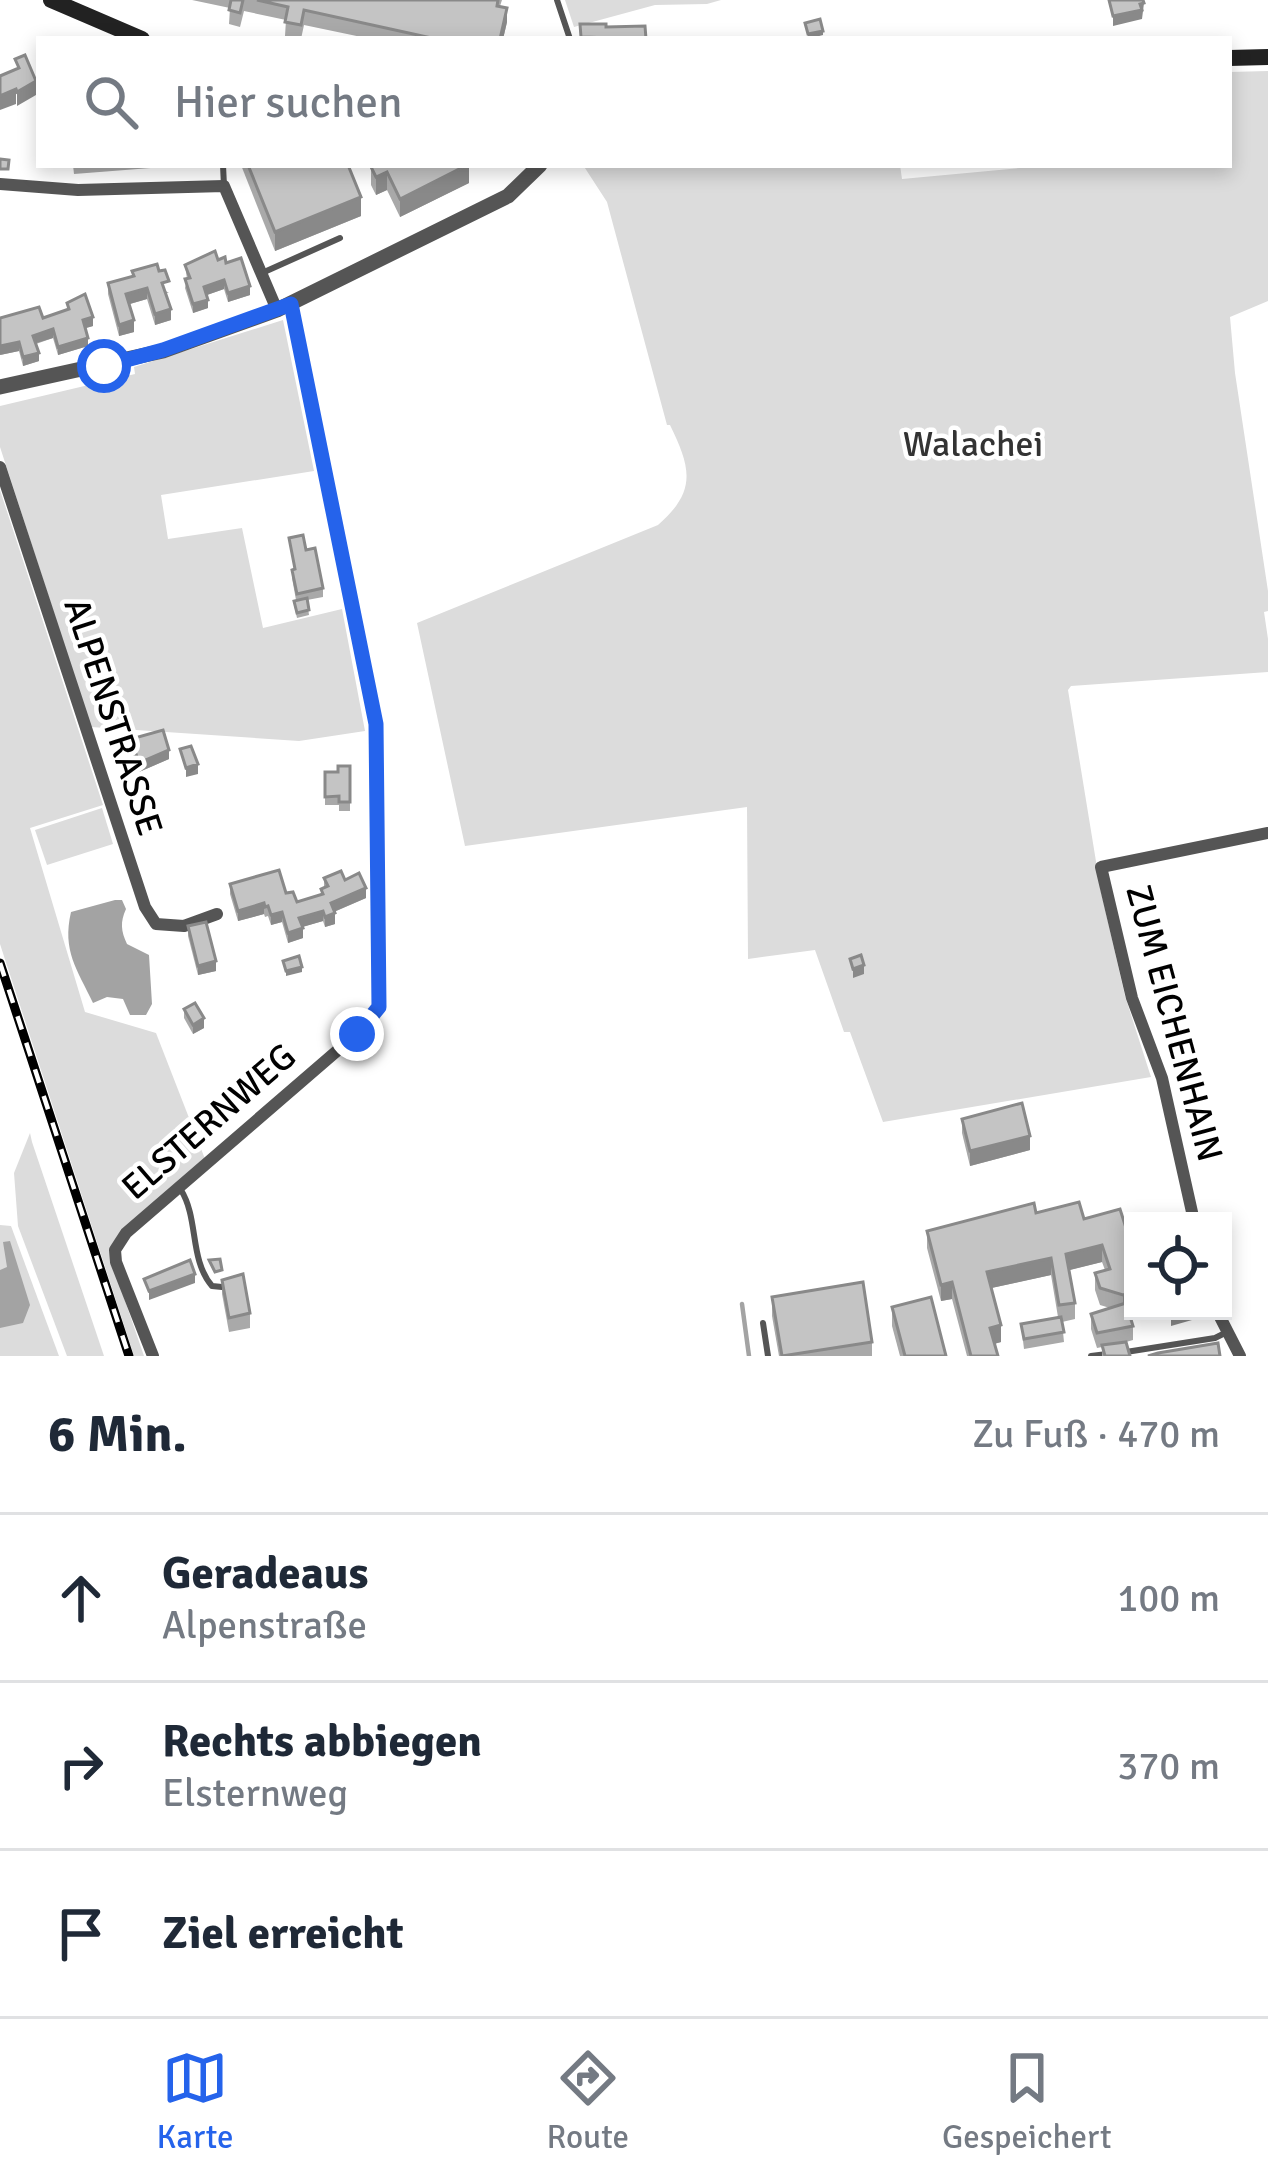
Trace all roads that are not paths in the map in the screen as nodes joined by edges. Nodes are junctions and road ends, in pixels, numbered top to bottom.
1 (51, 0) edge
2 (557, 0) edge
3 (135, 36) edge
4 (569, 36) edge
5 (1268, 57) edge
6 (1232, 58) edge
7 (223, 168) edge
8 (537, 168) edge
9 (0, 184) edge
10 (224, 186) junction
11 (340, 238) dead end
12 (262, 273) junction
13 (284, 307) junction
14 (0, 387) edge
15 (0, 466) edge
16 (1268, 833) edge
17 (217, 914) dead end
18 (179, 1187) junction
19 (1192, 1212) edge
20 (222, 1288) edge
21 (1222, 1320) edge
22 (764, 1323) dead end
23 (1228, 1332) junction
24 (153, 1356) edge
25 (768, 1356) edge
26 (1091, 1356) edge
27 (1240, 1356) edge

1 - 3 main road
2 - 4 lane
5 - 6 main road
7 - 10 lane
8 - 13 street
9 - 10 street
10 - 12 street, ELSTERNWEG
11 - 12 lane
12 - 13 street, ELSTERNWEG
13 - 14 street
13 - 18 street, ELSTERNWEG
15 - 17 street, ALPENSTRASSE
16 - 19 street, ZUM EICHENHAIN
18 - 20 lane
18 - 24 street, ELSTERNWEG
21 - 23 street
22 - 25 lane
23 - 26 lane
23 - 27 street

